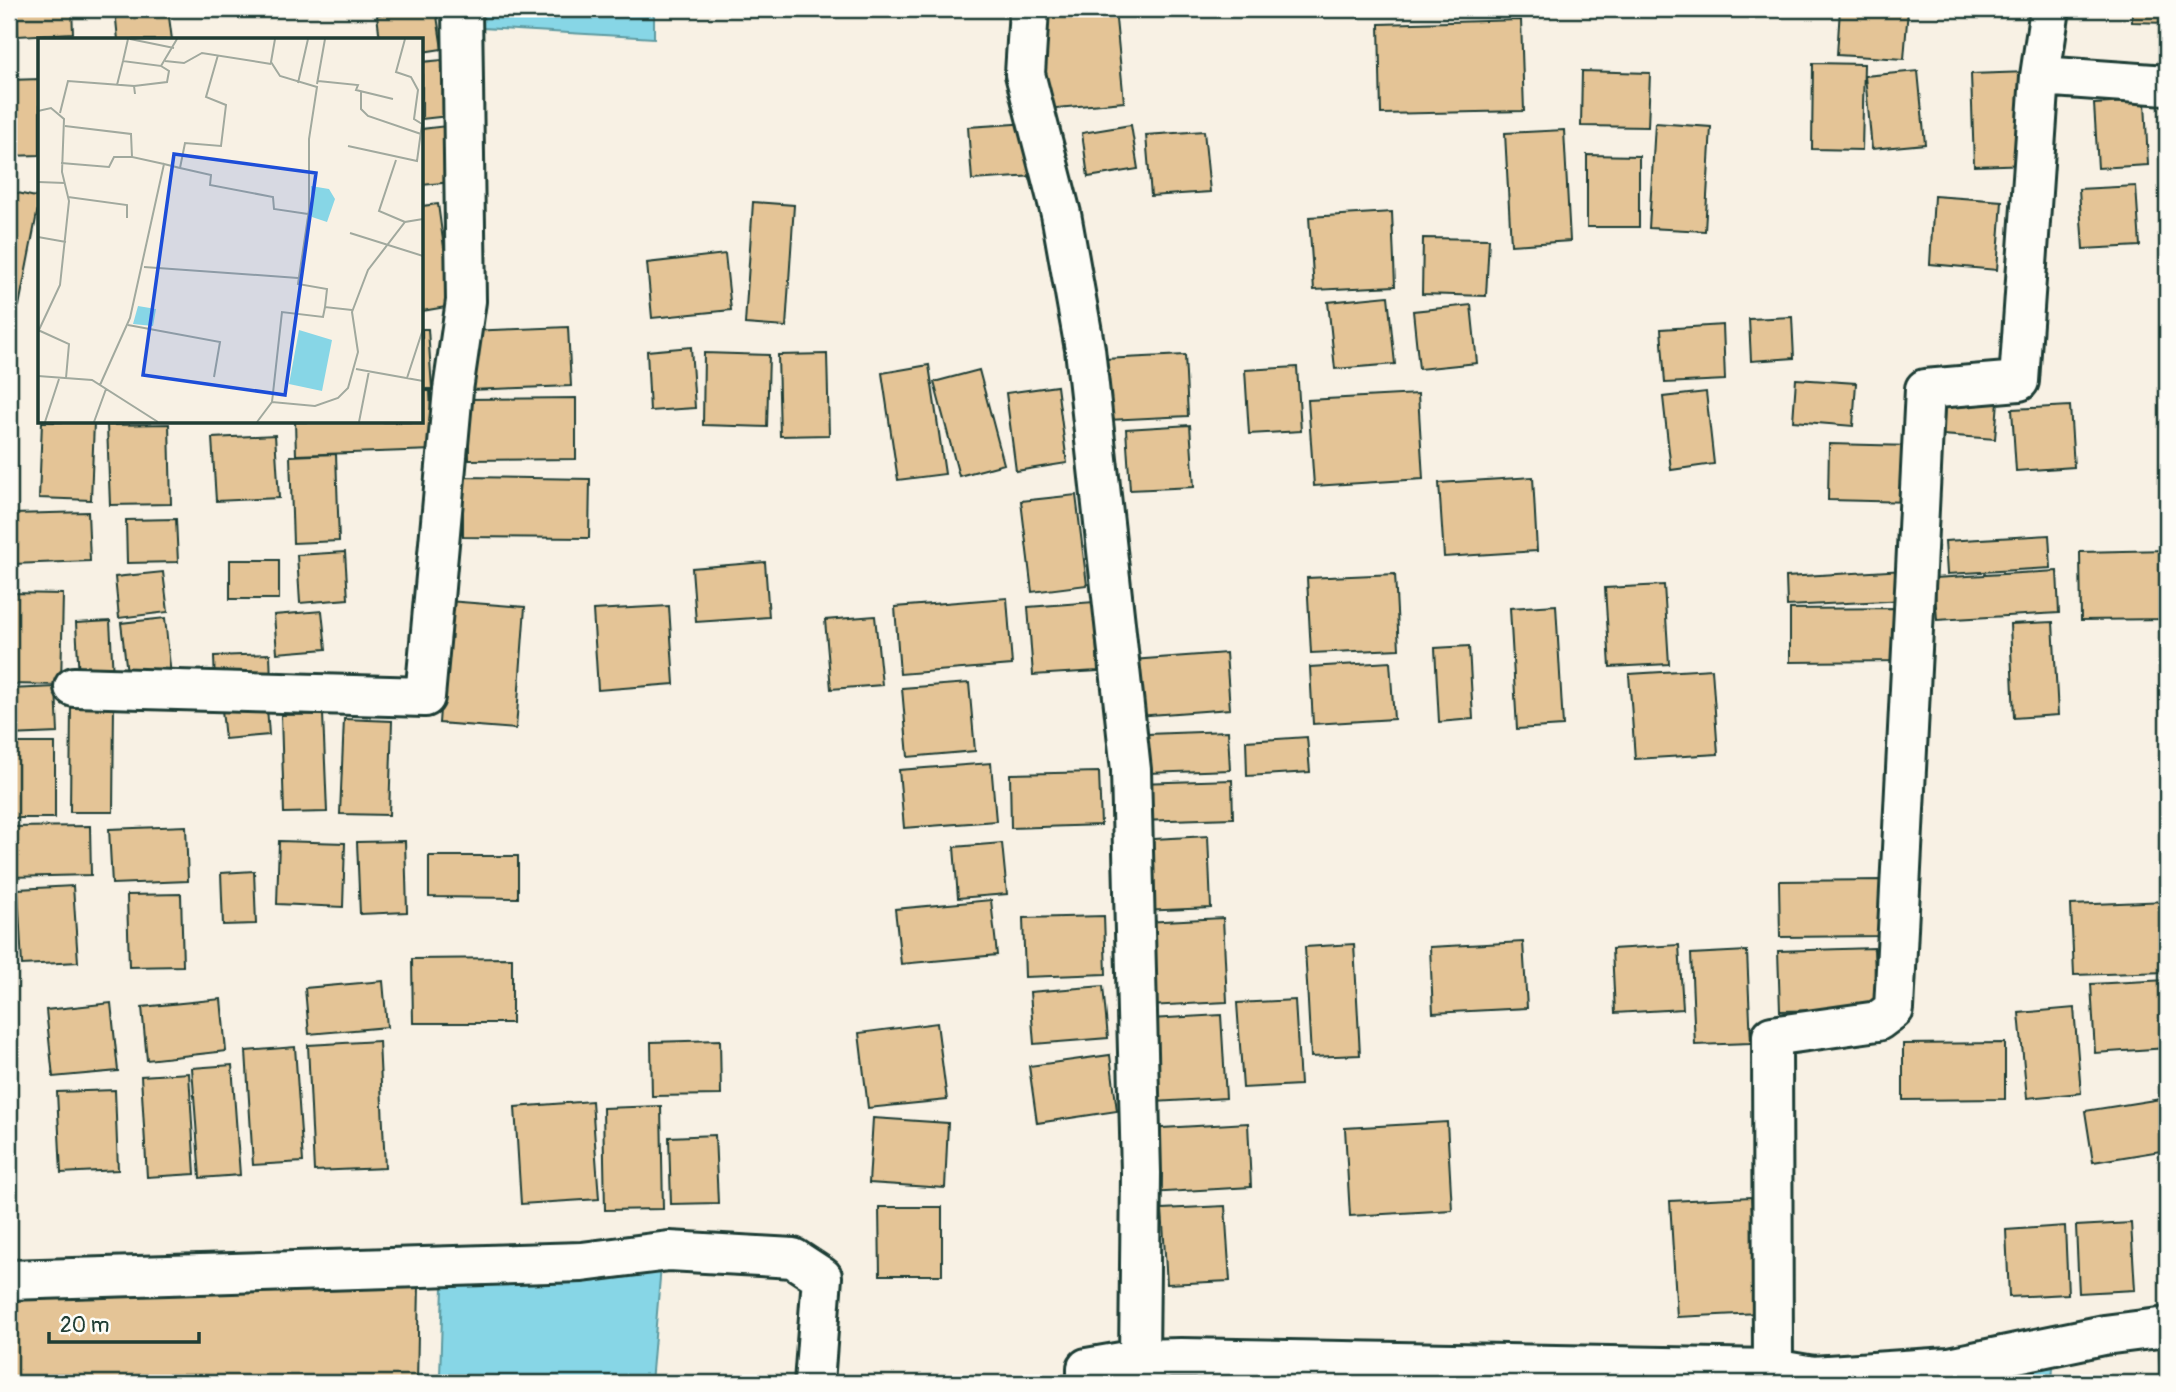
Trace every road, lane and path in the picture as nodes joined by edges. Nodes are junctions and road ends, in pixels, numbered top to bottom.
1 (462, 9) edge
2 (1029, 9) edge
3 (2050, 9) edge
4 (2040, 76) junction
5 (2167, 85) edge
6 (74, 687) dead end
7 (9, 1280) edge
8 (2167, 1327) edge
9 (1139, 1359) junction
10 (1773, 1368) junction
11 (814, 1383) edge
12 (1087, 1383) edge

1 - 6 street
2 - 9 street
3 - 4 street
4 - 5 street
4 - 10 street
7 - 11 street
8 - 10 street
9 - 10 street
9 - 12 street

